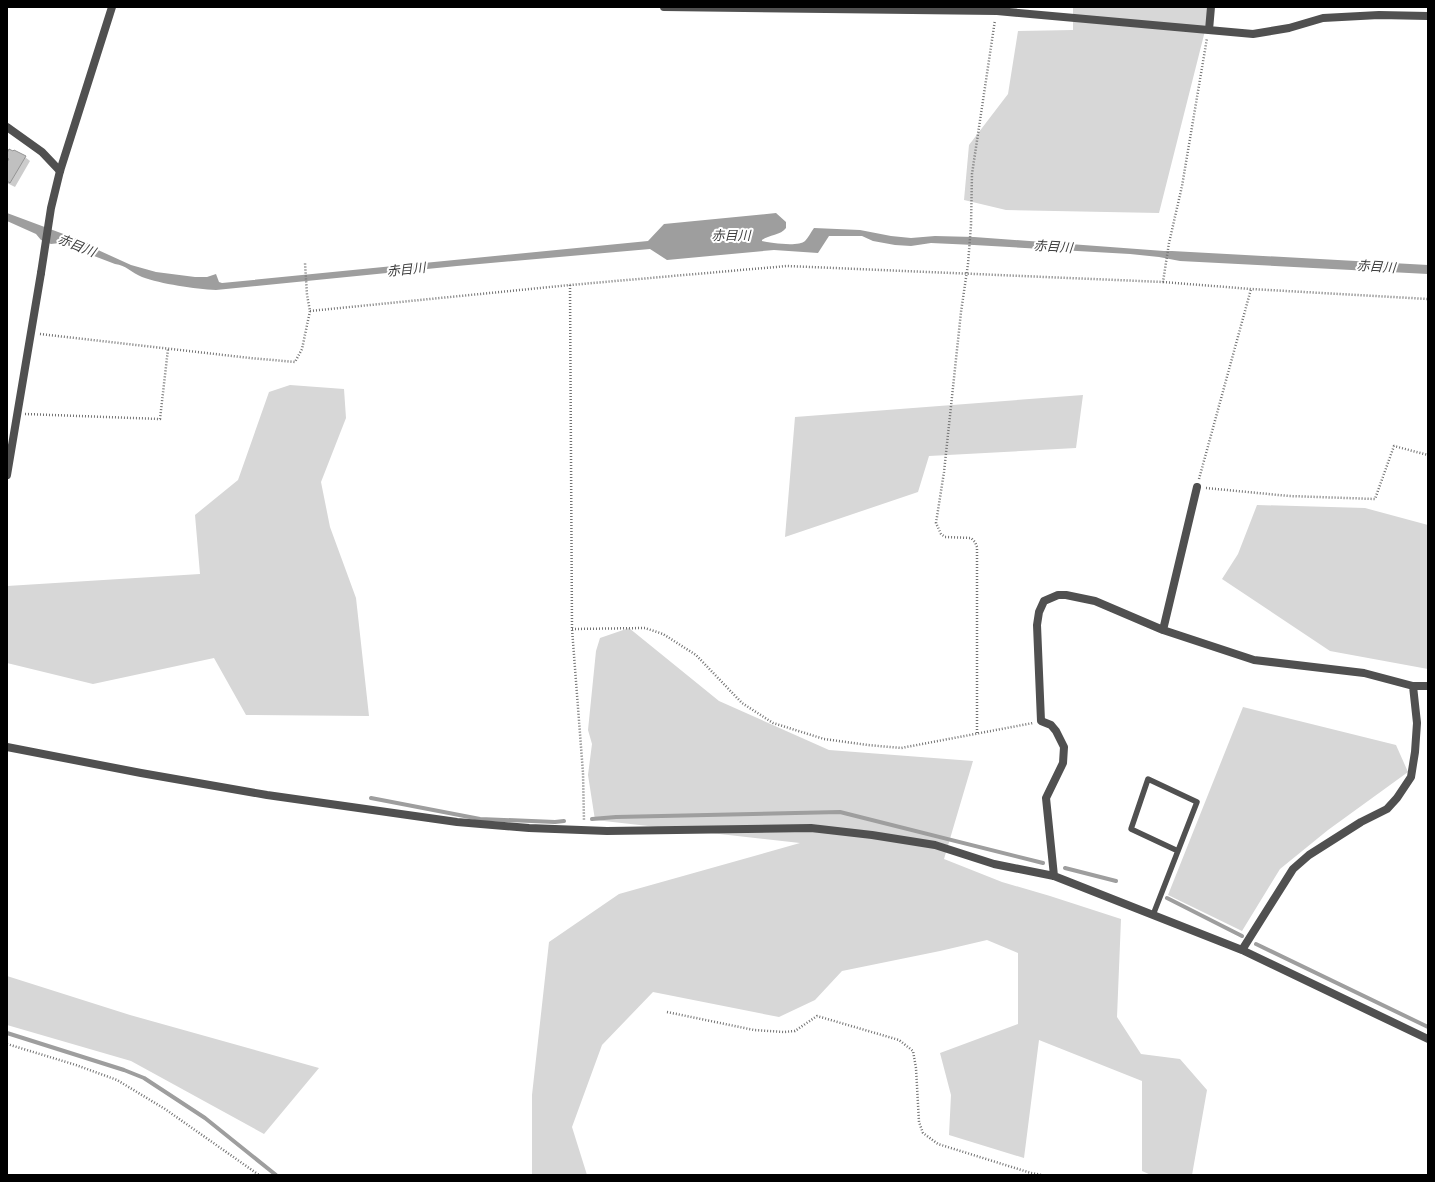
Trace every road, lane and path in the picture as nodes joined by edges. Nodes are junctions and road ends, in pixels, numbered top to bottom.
1 (112, 7) edge
2 (664, 7) edge
3 (1211, 7) edge
4 (798, 8) edge
5 (998, 9) edge
6 (1428, 16) edge
7 (1209, 30) junction
8 (7, 127) edge
9 (60, 171) junction
10 (306, 264) dead end
11 (966, 274) junction
12 (1163, 282) junction
13 (570, 285) junction
14 (1251, 289) junction
15 (1428, 299) edge
16 (310, 311) junction
17 (30, 333) junction
18 (168, 349) junction
19 (17, 414) junction
20 (1428, 455) edge
21 (7, 475) edge
22 (1197, 487) junction
23 (572, 629) junction
24 (1163, 630) junction
25 (1413, 686) junction
26 (1428, 686) edge
27 (1041, 721) junction
28 (977, 733) junction
29 (7, 747) edge
30 (584, 830) junction
31 (1178, 851) junction
32 (1054, 876) junction
33 (1154, 915) junction
34 (1242, 950) junction
35 (667, 1012) dead end
36 (1428, 1039) edge
37 (7, 1044) edge
38 (259, 1175) edge
39 (1042, 1175) edge

1 - 9 street
2 - 4 street
3 - 7 street
4 - 5 street
5 - 7 street
5 - 11 path
6 - 7 street
7 - 12 path
8 - 9 street
9 - 17 street
10 - 16 path
11 - 12 path
11 - 13 path
11 - 28 path
12 - 14 path
13 - 16 path
13 - 23 path
14 - 15 path
14 - 22 path
16 - 18 path
17 - 18 path
17 - 19 street
18 - 19 path
19 - 21 street
20 - 22 path
22 - 24 street
23 - 28 path
23 - 30 path
24 - 25 street
24 - 27 street
25 - 26 street
25 - 34 street
27 - 28 path
27 - 32 street
29 - 30 street
30 - 32 street
31 - 31 lane
31 - 33 lane
32 - 33 street
33 - 34 street
34 - 36 street
35 - 39 path
37 - 38 path

